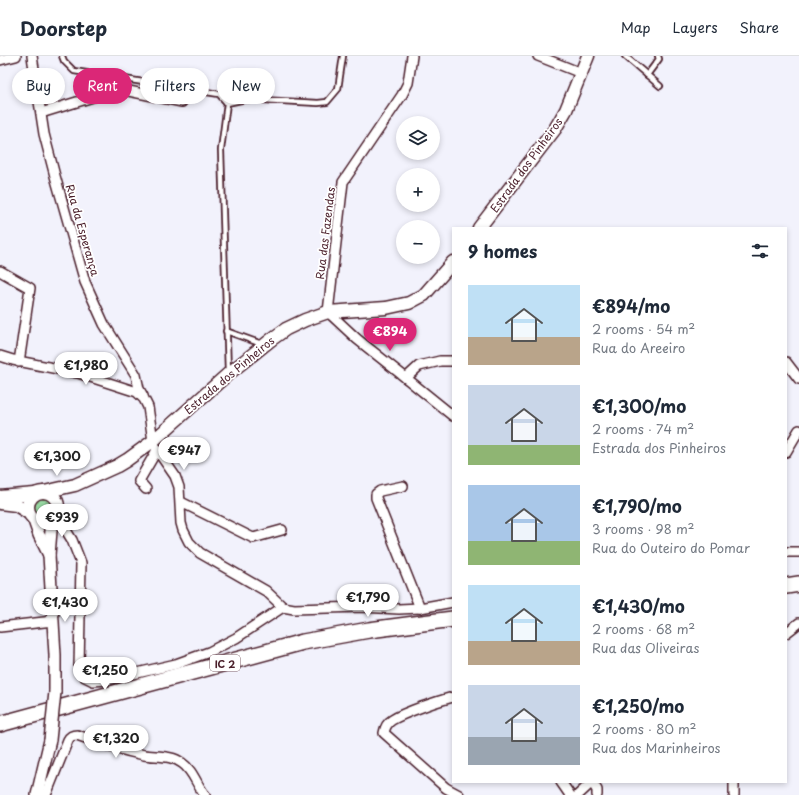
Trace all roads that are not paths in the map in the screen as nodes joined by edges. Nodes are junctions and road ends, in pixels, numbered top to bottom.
1 (16, 56) edge
2 (32, 56) edge
3 (62, 56) edge
4 (342, 56) edge
5 (412, 56) edge
6 (588, 56) edge
7 (625, 56) edge
8 (658, 56) edge
9 (542, 57) edge
10 (0, 60) edge
11 (581, 73) junction
12 (647, 75) junction
13 (660, 86) dead end
14 (140, 93) edge
15 (217, 94) edge
16 (275, 101) edge
17 (227, 104) edge
18 (41, 113) junction
19 (480, 227) edge
20 (452, 263) edge
21 (0, 271) edge
22 (328, 312) junction
23 (226, 331) junction
24 (263, 345) junction
25 (0, 356) edge
26 (452, 361) edge
27 (19, 362) junction
28 (787, 363) edge
29 (228, 374) junction
30 (406, 378) junction
31 (799, 379) edge
32 (144, 399) junction
33 (452, 415) edge
34 (799, 430) edge
35 (155, 445) junction
36 (787, 450) edge
37 (75, 485) junction
38 (403, 486) dead end
39 (146, 489) dead end
40 (40, 493) junction
41 (0, 496) edge
42 (0, 503) edge
43 (180, 505) junction
44 (55, 514) junction
45 (31, 516) junction
46 (282, 530) dead end
47 (787, 552) edge
48 (799, 552) edge
49 (49, 555) junction
50 (799, 575) edge
51 (787, 576) edge
52 (799, 584) edge
53 (787, 586) edge
54 (452, 602) edge
55 (283, 607) junction
56 (420, 608) junction
57 (452, 618) edge
58 (53, 621) junction
59 (799, 623) edge
60 (0, 627) edge
61 (452, 627) edge
62 (787, 631) edge
63 (452, 697) edge
64 (0, 724) edge
65 (0, 732) edge
66 (562, 783) edge
67 (591, 783) edge
68 (593, 783) edge
69 (734, 783) edge
70 (37, 795) edge
71 (46, 795) edge
72 (205, 795) edge
73 (459, 795) edge
74 (570, 795) edge
75 (578, 795) edge
76 (597, 795) edge
77 (734, 795) edge

1 - 10 street
2 - 18 street, Rua da Esperança
3 - 15 lane
4 - 16 lane
5 - 22 street, Rua das Fazendas
6 - 11 main road, Estrada dos Pinheiros
7 - 12 lane
8 - 12 lane
9 - 11 street
11 - 19 main road, Estrada dos Pinheiros
12 - 13 lane
14 - 18 street
17 - 23 lane
18 - 32 street, Rua da Esperança
20 - 22 main road, Estrada dos Pinheiros
21 - 27 street
22 - 24 main road, Estrada dos Pinheiros
22 - 30 street
23 - 24 lane
23 - 29 lane
24 - 29 main road, Estrada dos Pinheiros
25 - 27 street
26 - 30 street
27 - 32 street
28 - 31 street
29 - 35 main road, Estrada dos Pinheiros
30 - 33 street
32 - 35 street, Rua da Esperança
34 - 36 street
35 - 37 main road, Estrada dos Pinheiros
35 - 39 street
35 - 43 street
37 - 40 main road, Estrada dos Pinheiros
37 - 44 main road
38 - 56 street
40 - 41 main road, Estrada dos Pinheiros
40 - 44 main road
40 - 45 main road
42 - 45 main road
43 - 46 street
43 - 55 street
44 - 45 main road
44 - 49 street
44 - 55 street
45 - 49 street
47 - 48 street
49 - 58 street
50 - 51 highway
52 - 53 highway
54 - 56 street
55 - 56 street
57 - 64 highway, IC 2
58 - 60 street
58 - 70 street, bridge
59 - 62 street
61 - 65 highway, IC 2
63 - 73 street
66 - 74 street
67 - 75 street
68 - 76 street
69 - 77 street
71 - 72 street

